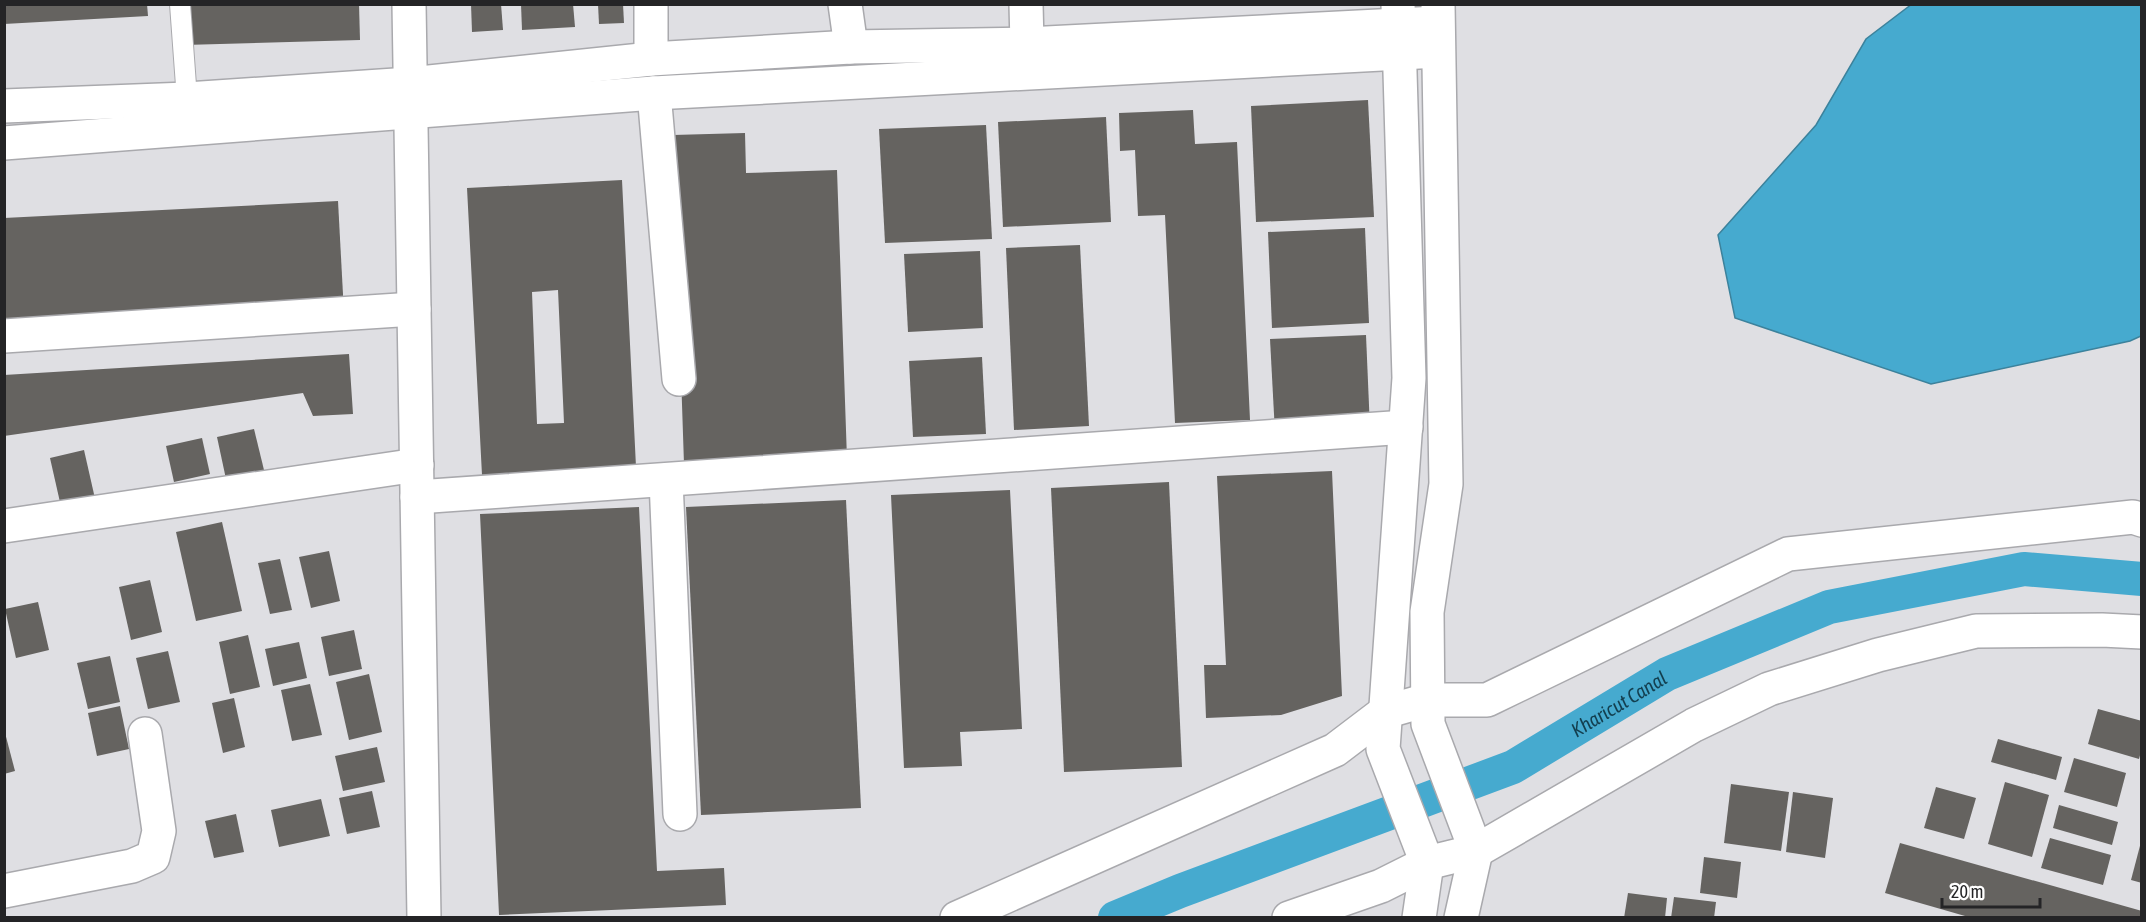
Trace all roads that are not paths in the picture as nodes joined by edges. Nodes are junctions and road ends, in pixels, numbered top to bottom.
1 (180, 4) edge
2 (409, 4) edge
3 (651, 4) edge
4 (845, 4) edge
5 (1026, 4) edge
6 (1438, 26) edge
7 (1398, 28) edge
8 (1027, 44) junction
9 (850, 47) junction
10 (651, 60) junction
11 (654, 93) junction
12 (410, 98) junction
13 (187, 99) junction
14 (4, 106) edge
15 (4, 143) edge
16 (414, 309) junction
17 (4, 336) edge
18 (679, 379) dead end
19 (1406, 427) junction
20 (417, 465) junction
21 (666, 480) junction
22 (417, 497) junction
23 (2142, 520) edge
24 (4, 526) edge
25 (2142, 632) edge
26 (1385, 712) junction
27 (1427, 712) junction
28 (145, 734) dead end
29 (680, 814) dead end
30 (1472, 840) junction
31 (1425, 858) junction
32 (4, 891) edge
33 (424, 918) edge
34 (957, 918) edge
35 (1289, 918) edge
36 (1419, 918) edge
37 (1461, 918) edge

1 - 13 lane
2 - 12 street
3 - 10 street
4 - 9 street
5 - 8 street
6 - 7 street
6 - 27 street
7 - 8 street
7 - 11 street
7 - 19 street
8 - 9 street
9 - 10 street
10 - 12 street
11 - 12 street
11 - 18 street
12 - 13 street
12 - 15 street
12 - 16 street
13 - 14 street
16 - 17 street
16 - 20 street
19 - 21 street
19 - 26 street
20 - 22 street
20 - 24 street
21 - 22 street
21 - 29 street
22 - 33 street
23 - 27 street
25 - 30 street
26 - 27 street
26 - 31 street
26 - 34 street
27 - 30 street
28 - 32 street
30 - 31 street
30 - 37 street
31 - 35 street
31 - 36 street

